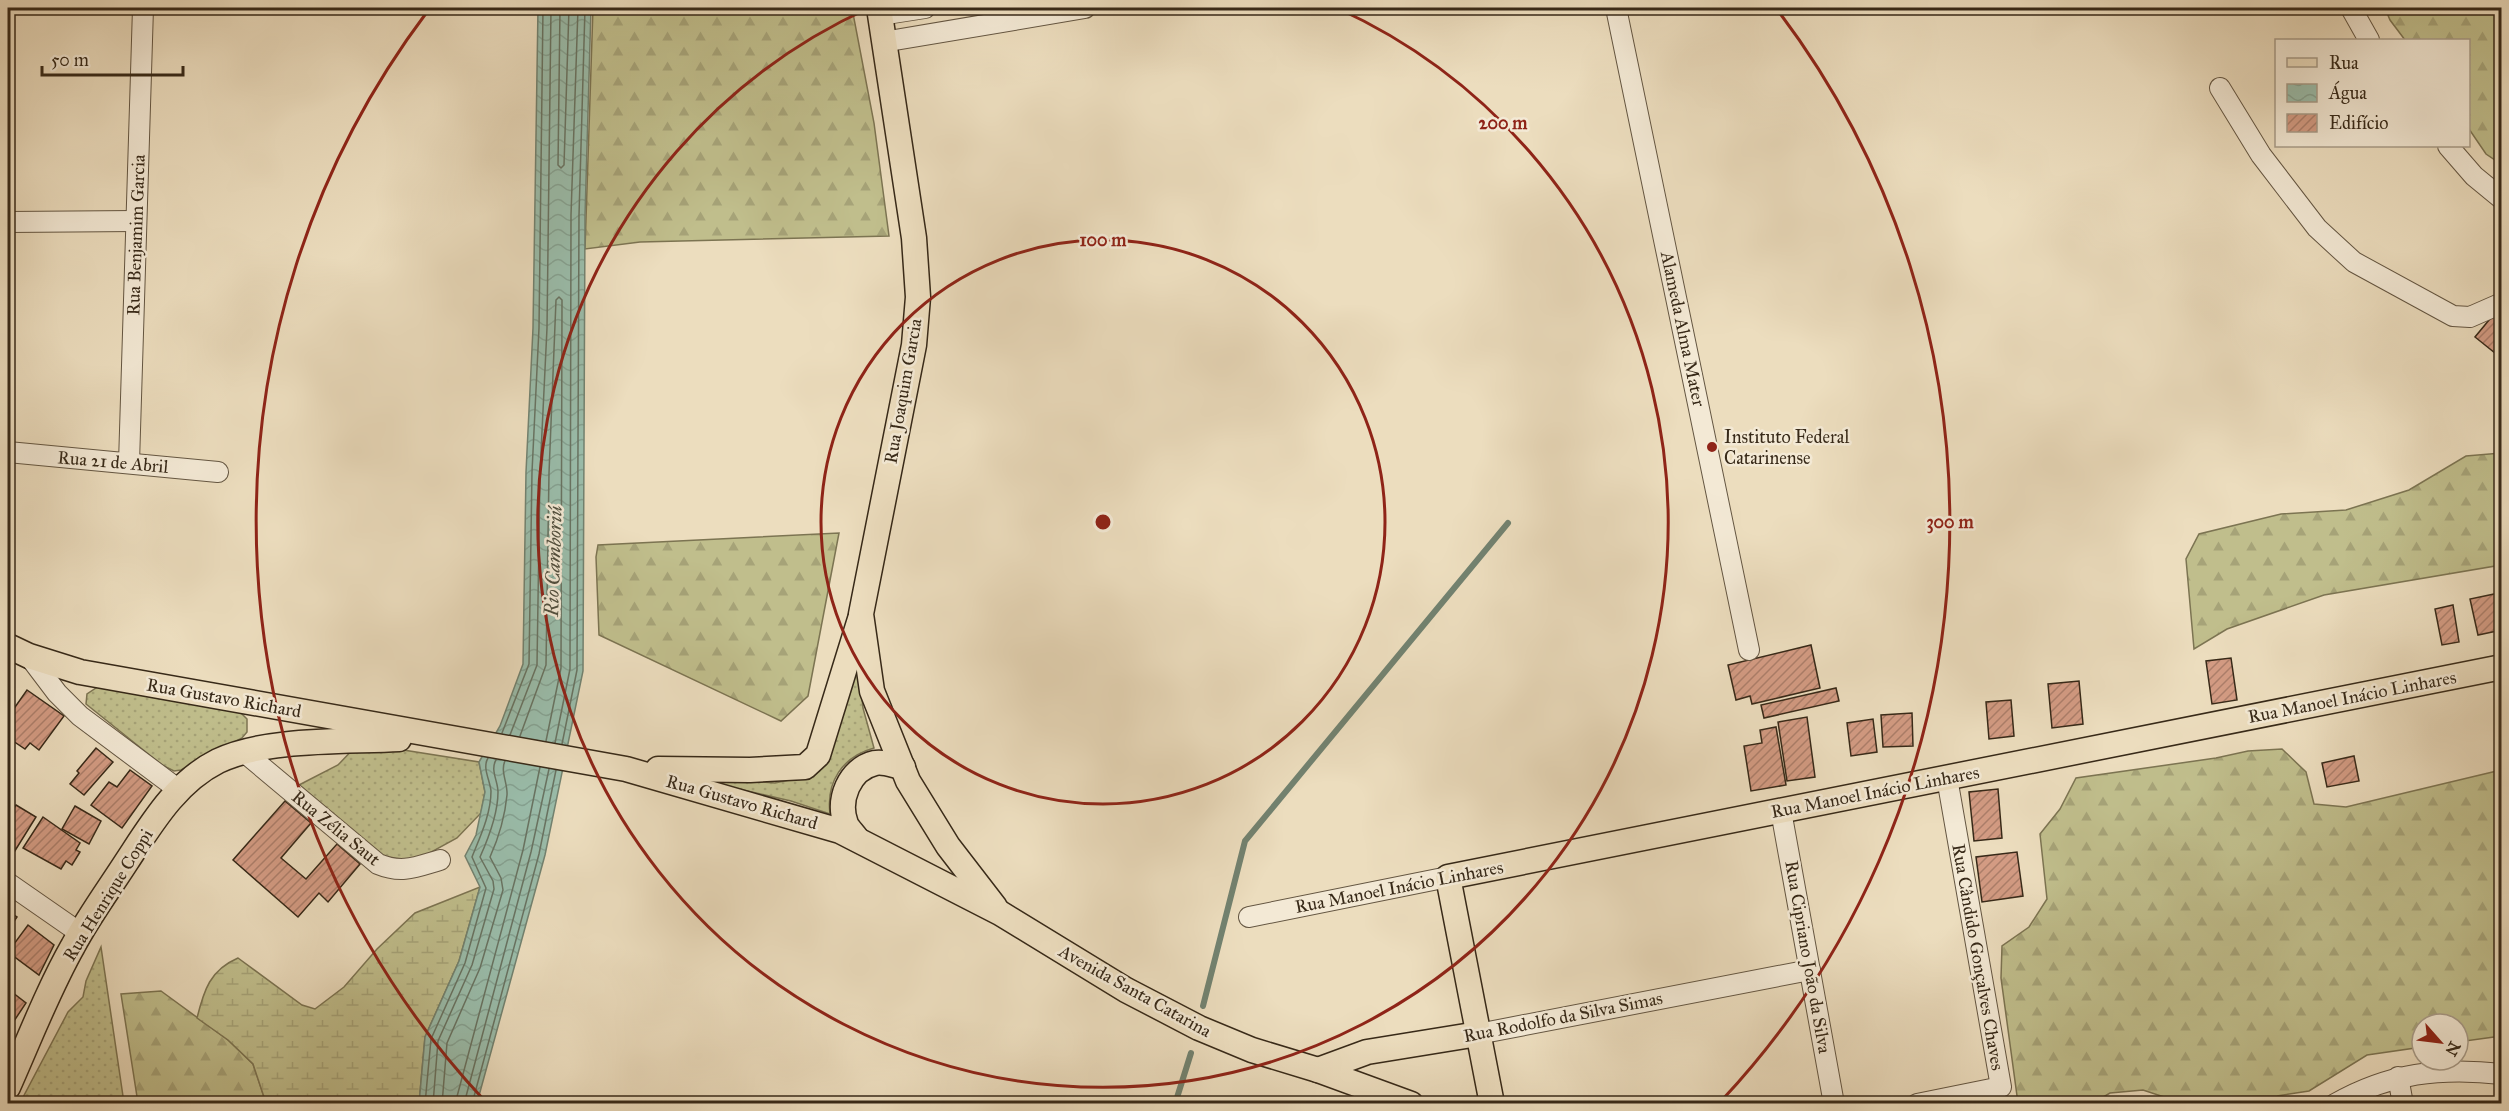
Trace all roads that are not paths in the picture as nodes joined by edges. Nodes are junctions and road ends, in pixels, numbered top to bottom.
1 (143, 8) edge
2 (925, 8) edge
3 (1085, 8) edge
4 (1616, 8) edge
5 (2351, 8) edge
6 (879, 11) edge
7 (2368, 39) edge
8 (883, 42) junction
9 (2220, 88) dead end
10 (2449, 147) edge
11 (2502, 199) edge
12 (136, 220) junction
13 (8, 222) edge
14 (2502, 303) edge
15 (8, 452) edge
16 (129, 463) junction
17 (218, 472) dead end
18 (861, 614) junction
19 (1749, 650) dead end
20 (18, 651) edge
21 (2502, 667) edge
22 (453, 739) junction
23 (251, 751) junction
24 (903, 767) junction
25 (626, 769) junction
26 (1947, 778) junction
27 (179, 790) junction
28 (1781, 811) junction
29 (857, 839) junction
30 (440, 860) dead end
31 (1448, 878) junction
32 (8, 883) edge
33 (1000, 913) junction
34 (1249, 917) dead end
35 (80, 933) junction
36 (1810, 970) junction
37 (1478, 1034) junction
38 (1318, 1070) junction
39 (2502, 1074) edge
40 (2398, 1077) junction
41 (8, 1087) edge
42 (1411, 1104) edge
43 (1492, 1104) edge
44 (1834, 1104) edge
45 (1917, 1104) edge
46 (2335, 1104) edge
47 (2403, 1104) edge

1 - 12 street, Rua Benjamim Garcia
2 - 6 street
3 - 8 street
4 - 19 street, Alameda Alma Mater
5 - 7 street
6 - 8 main road, Rua Joaquim Garcia
8 - 18 main road, Rua Joaquim Garcia
9 - 14 street
10 - 11 street
12 - 13 street
12 - 16 street, Rua Benjamim Garcia
15 - 16 street, Rua 21 de Abril
16 - 17 street, Rua 21 de Abril
18 - 24 main road, Rua Joaquim Garcia
18 - 25 main road, Rua Gustavo Richard
20 - 22 main road, Rua Gustavo Richard
20 - 27 street
21 - 26 main road, Rua Manoel Inácio Linhares
22 - 23 main road, Rua Gustavo Richard
22 - 25 main road, Rua Gustavo Richard
23 - 27 main road, Rua Henrique Coppi
23 - 30 street, Rua Zélia Saut
24 - 29 main road
24 - 33 main road, Avenida Santa Catarina
25 - 29 main road, Rua Gustavo Richard
26 - 28 main road, Rua Manoel Inácio Linhares
26 - 45 street, Rua Cândido Gonçalves Chaves
27 - 35 main road, Rua Henrique Coppi
28 - 31 main road, Rua Manoel Inácio Linhares
28 - 36 street, Rua Cipriano João da Silva
29 - 33 main road, Avenida Santa Catarina
31 - 34 street, Rua Manoel Inácio Linhares
31 - 37 main road
32 - 35 street
33 - 38 main road, Avenida Santa Catarina
35 - 41 main road, Rua Henrique Coppi
36 - 37 street, Rua Rodolfo da Silva Simas
36 - 44 street, Rua Cipriano João da Silva
37 - 38 main road, Rua Rodolfo da Silva Simas
37 - 43 main road
38 - 42 main road, Avenida Santa Catarina
39 - 40 street
40 - 46 street
40 - 47 street

